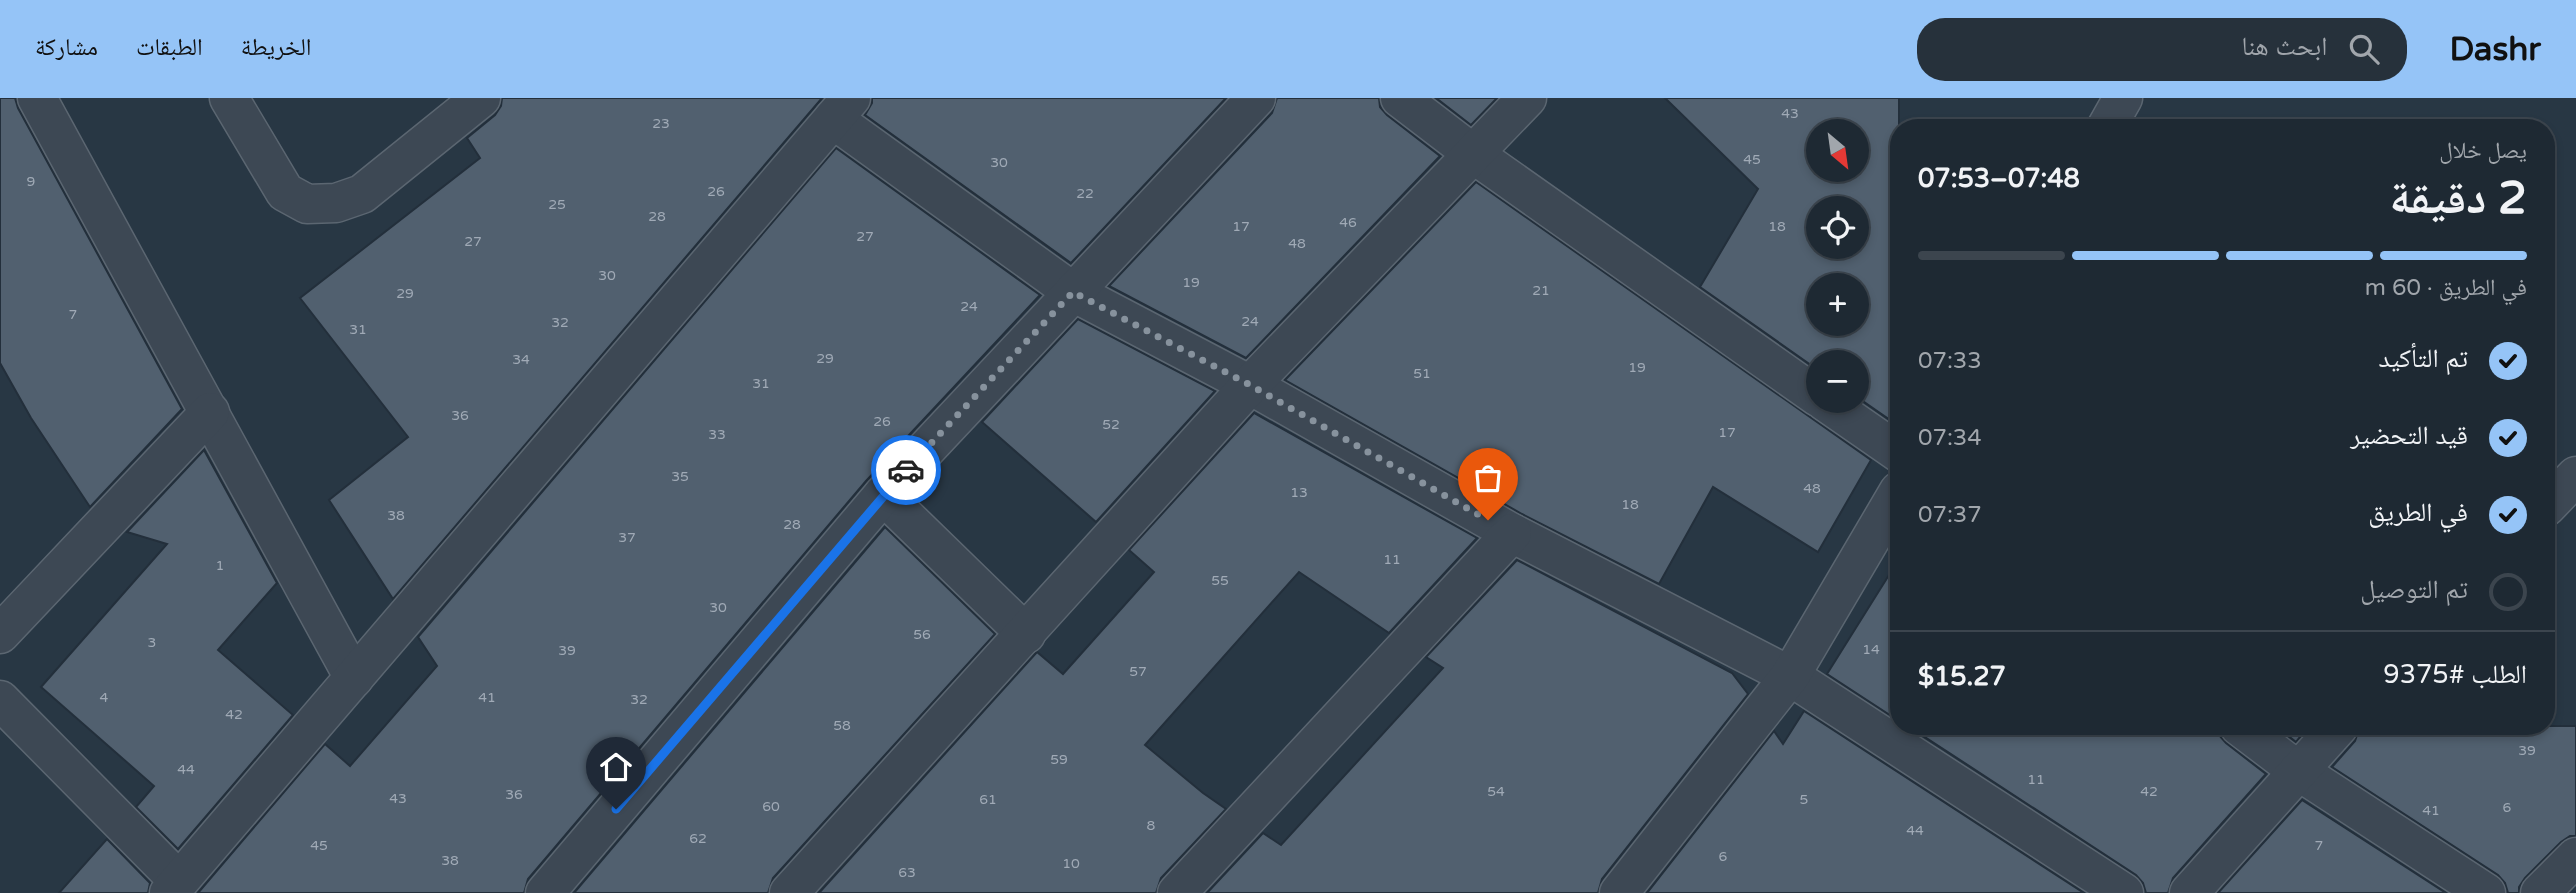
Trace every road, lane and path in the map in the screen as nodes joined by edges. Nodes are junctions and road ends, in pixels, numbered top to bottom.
1 (37, 98) edge
2 (229, 98) edge
3 (481, 98) edge
4 (1256, 98) edge
5 (1401, 98) edge
6 (1527, 98) edge
7 (2123, 98) edge
8 (842, 108) edge
9 (2111, 119) edge
10 (1472, 153) junction
11 (1073, 292) junction
12 (1250, 385) junction
13 (1806, 389) edge
14 (210, 412) junction
15 (1841, 413) edge
16 (1890, 447) edge
17 (2576, 476) edge
18 (883, 495) junction
19 (2555, 498) edge
20 (1890, 506) edge
21 (1512, 533) junction
22 (0, 634) edge
23 (1027, 634) junction
24 (1790, 676) junction
25 (354, 677) junction
26 (0, 700) edge
27 (2251, 735) edge
28 (2331, 735) edge
29 (2297, 771) junction
30 (2576, 857) edge
31 (174, 887) edge
32 (545, 893) edge
33 (789, 893) edge
34 (1177, 893) edge
35 (1619, 893) edge
36 (2124, 893) edge
37 (2189, 893) edge
38 (2486, 893) edge
39 (2540, 893) edge

1 - 14 street
2 - 3 street
4 - 11 street
5 - 10 street
6 - 10 street
7 - 9 street
8 - 11 street
8 - 25 street
10 - 12 street
10 - 13 street
11 - 12 street
11 - 18 street
12 - 21 street
12 - 23 street
14 - 22 street
14 - 25 street
15 - 16 street
17 - 19 street
18 - 23 street
18 - 32 street
20 - 24 street
21 - 24 street
21 - 34 street
23 - 33 street
24 - 35 street
24 - 36 street
25 - 31 street
26 - 31 street
27 - 29 street
28 - 29 street
29 - 37 street
29 - 38 street
30 - 39 street

